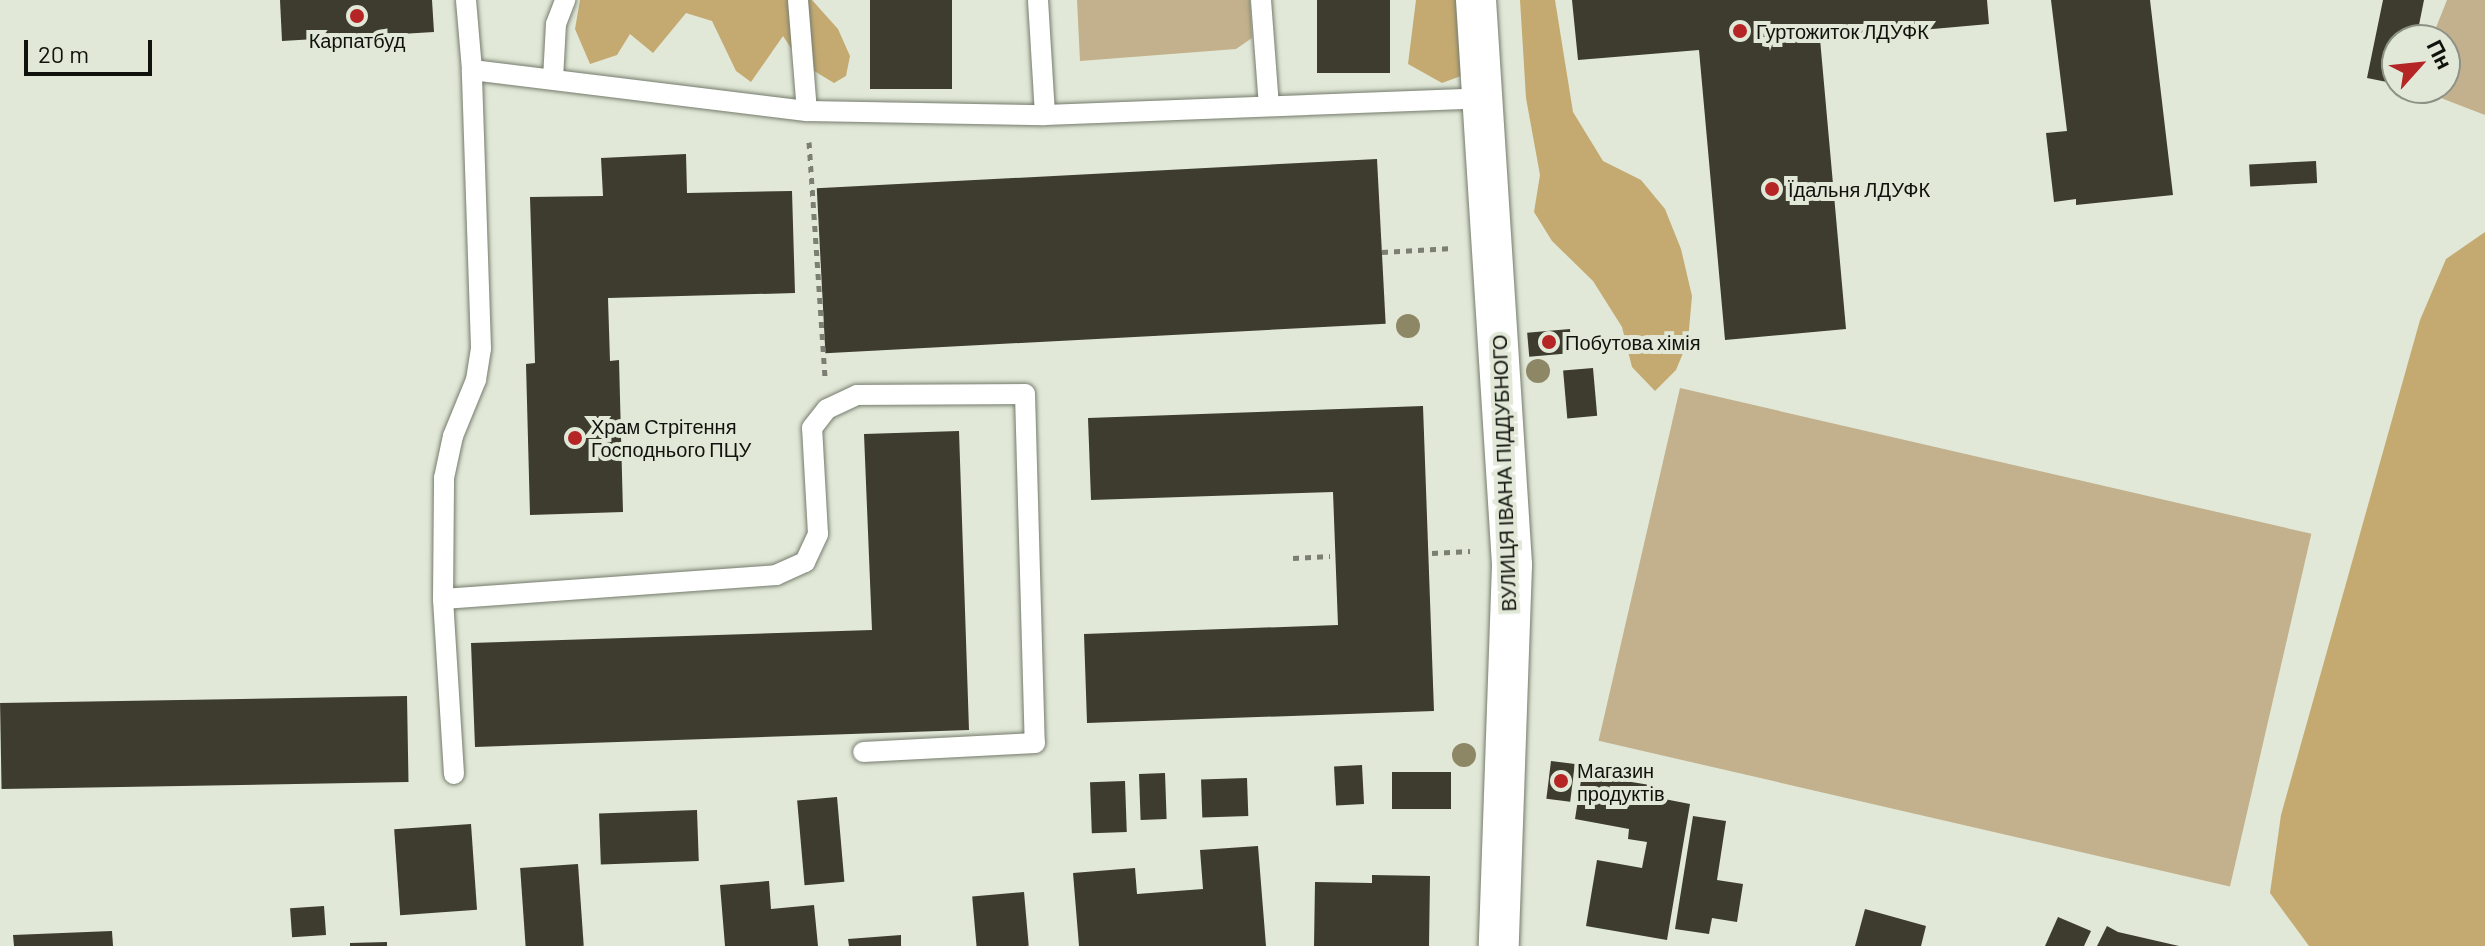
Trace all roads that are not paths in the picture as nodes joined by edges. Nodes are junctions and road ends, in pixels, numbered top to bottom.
1 (466, 0) edge
2 (565, 0) edge
3 (798, 0) edge
4 (1038, 0) edge
5 (1261, 0) edge
6 (1476, 0) edge
7 (472, 70) junction
8 (553, 79) junction
9 (1484, 98) junction
10 (1269, 106) junction
11 (807, 111) junction
12 (1045, 115) junction
13 (443, 599) junction
14 (863, 752) dead end
15 (454, 774) dead end
16 (1499, 946) edge

1 - 7 lane
2 - 8 lane
3 - 11 lane
4 - 12 lane
5 - 10 lane
6 - 9 street, ВУЛИЦЯ ІВАНА ПІДДУБНОГО
7 - 8 lane
7 - 13 lane
8 - 11 lane
9 - 10 lane
9 - 16 street, ВУЛИЦЯ ІВАНА ПІДДУБНОГО
10 - 12 lane
11 - 12 lane
13 - 14 lane
13 - 15 lane

